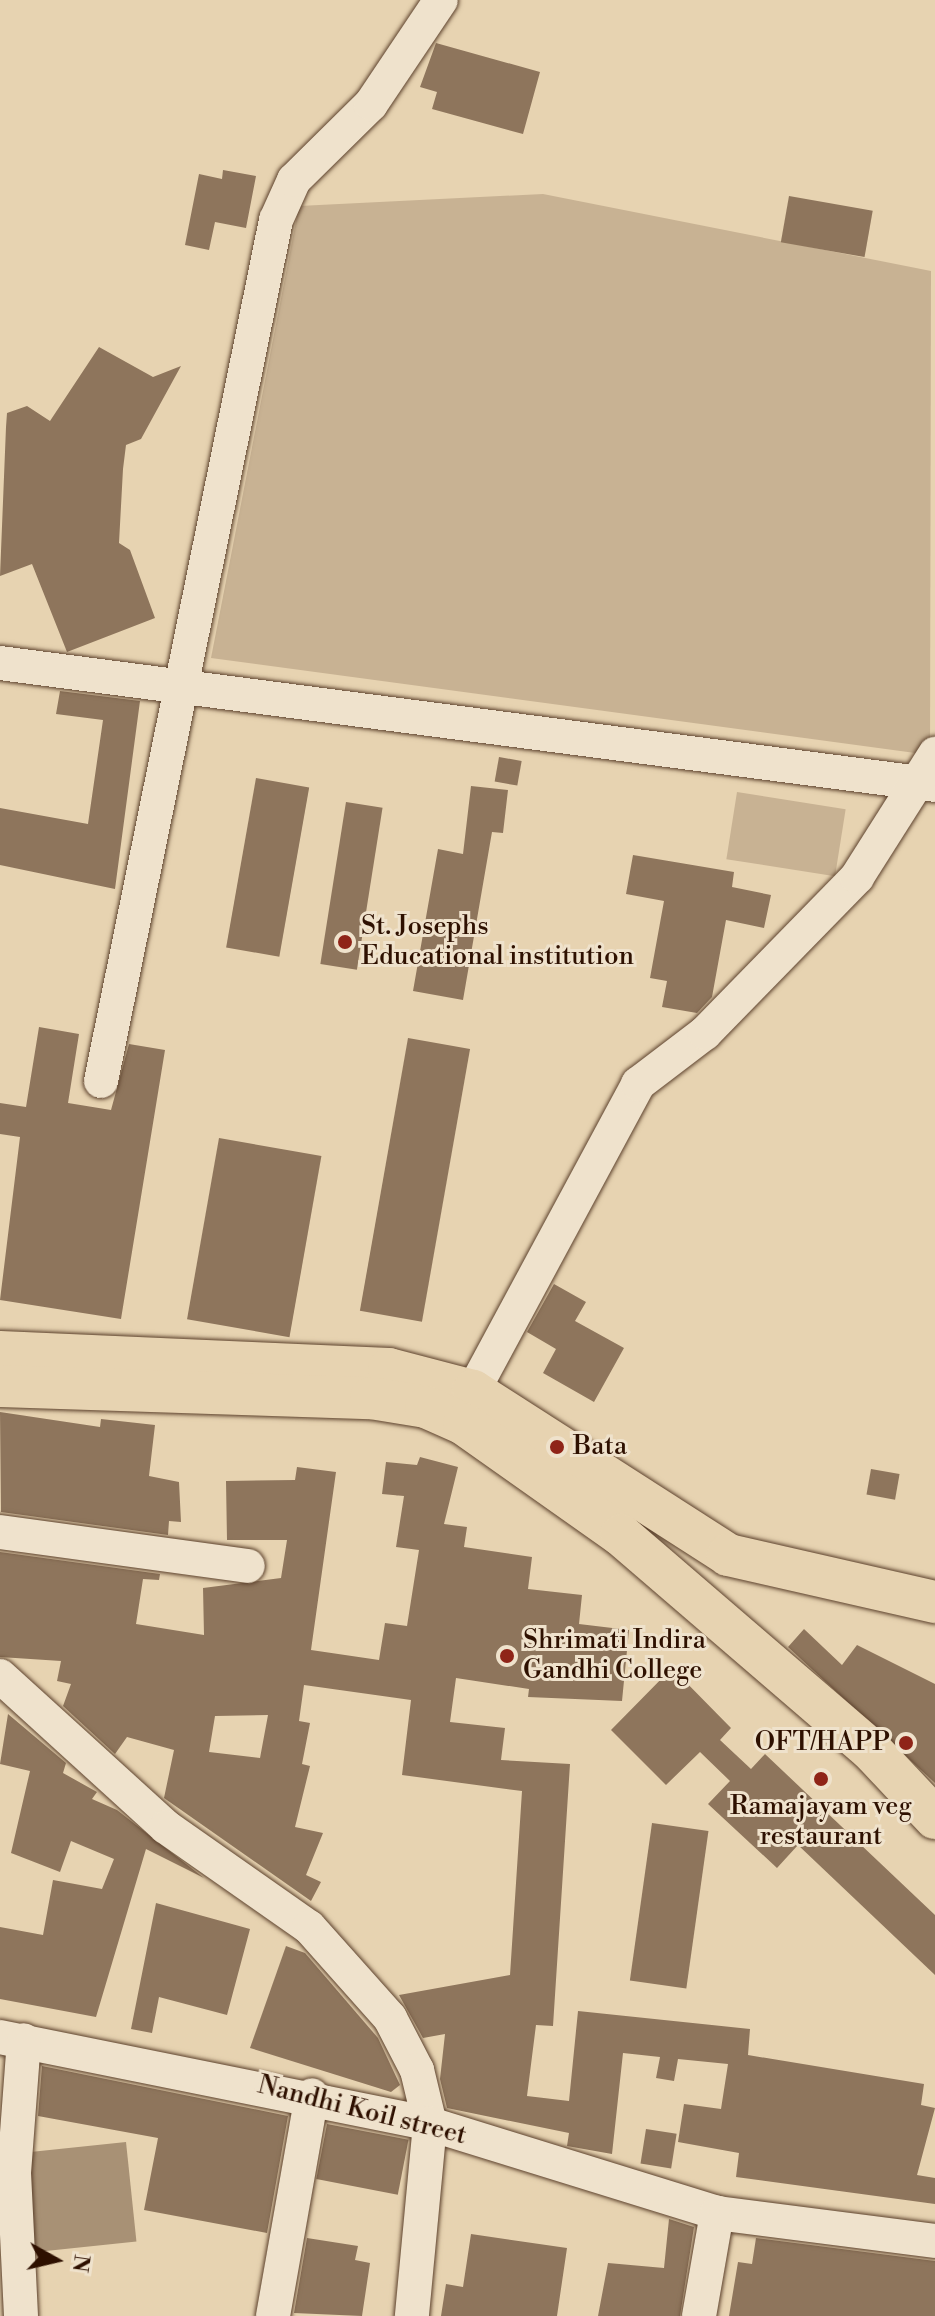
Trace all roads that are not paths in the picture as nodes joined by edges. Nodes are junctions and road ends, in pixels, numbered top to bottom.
1 (441, 0) edge
2 (0, 663) edge
3 (183, 687) junction
4 (931, 774) edge
5 (101, 1081) dead end
6 (0, 1352) edge
7 (0, 1386) edge
8 (473, 1391) junction
9 (651, 1499) junction
10 (0, 1532) edge
11 (621, 1535) junction
12 (248, 1566) dead end
13 (935, 1602) edge
14 (0, 1676) edge
15 (935, 1818) edge
16 (12, 2038) edge
17 (312, 2095) junction
18 (430, 2124) junction
19 (717, 2213) junction
20 (935, 2241) edge
21 (21, 2316) edge
22 (273, 2316) edge
23 (412, 2316) edge
24 (699, 2316) edge

1 - 3 street
2 - 3 street
3 - 4 street
3 - 5 street
4 - 8 street
6 - 8 main road
7 - 11 main road
8 - 9 main road
9 - 11 main road
9 - 13 main road
10 - 12 street
11 - 15 main road
14 - 18 street
16 - 17 street, Nandhi Koil street
16 - 21 street
17 - 18 street, Nandhi Koil street
17 - 22 street
18 - 19 street, Nandhi Koil street
18 - 23 street
19 - 20 street, Nandhi Koil street
19 - 24 street

